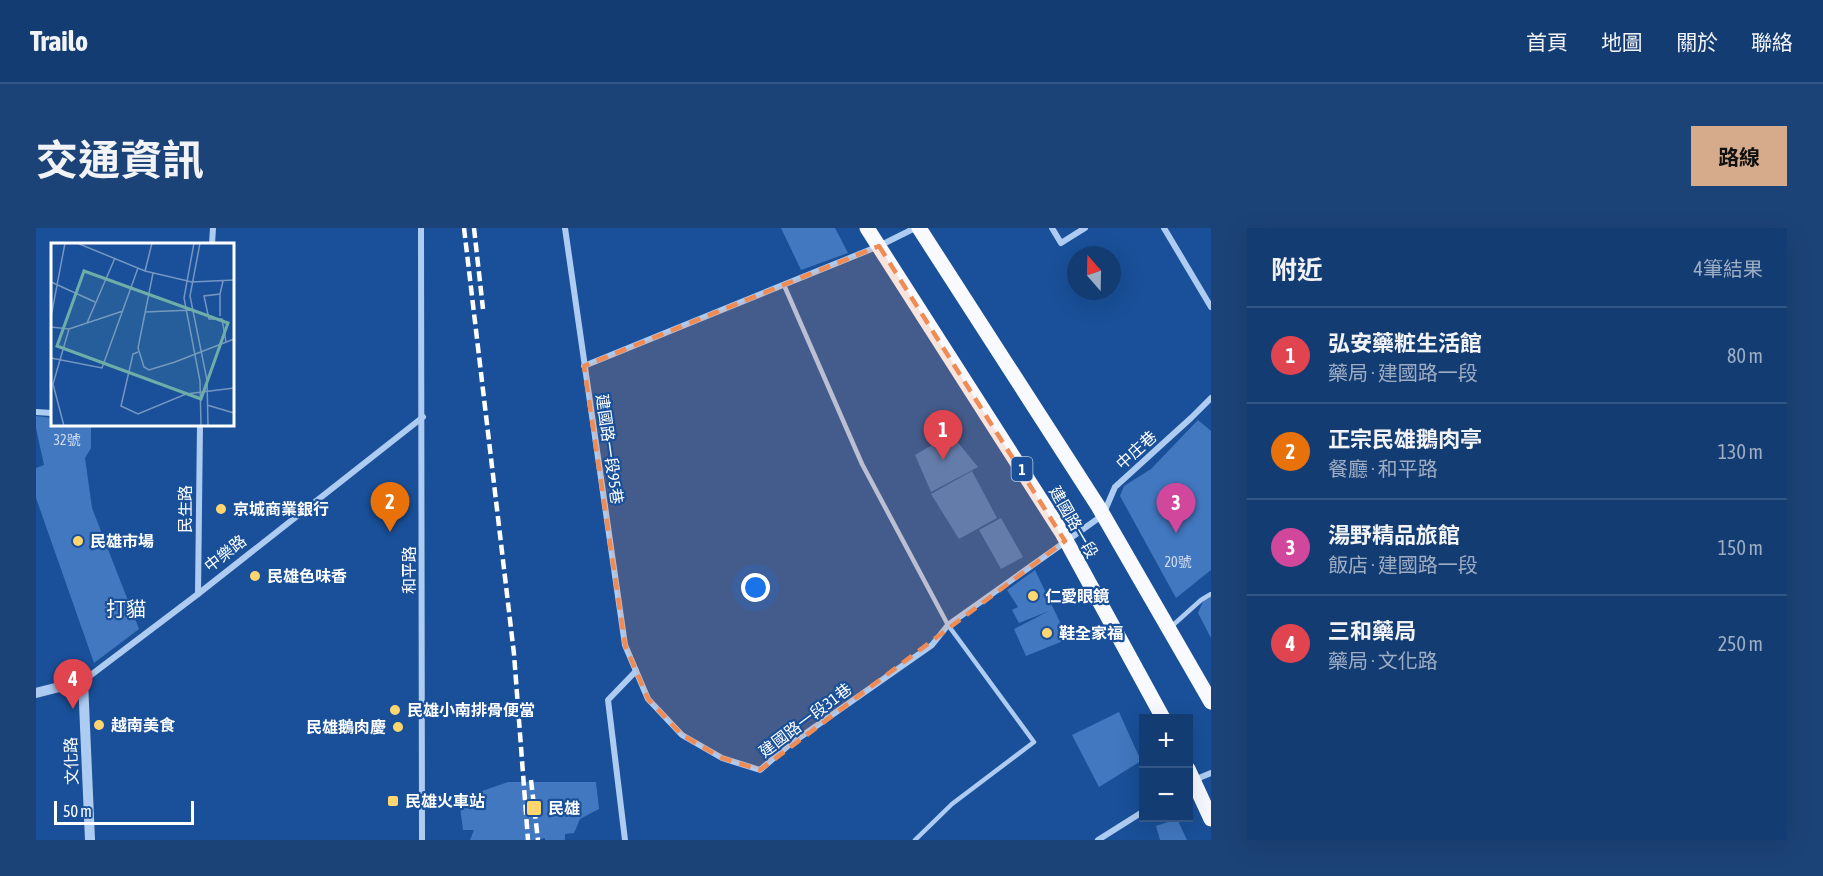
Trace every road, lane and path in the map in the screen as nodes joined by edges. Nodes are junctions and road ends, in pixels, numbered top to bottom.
1 (213, 228) edge
2 (421, 228) edge
3 (565, 228) edge
4 (867, 228) edge
5 (917, 228) edge
6 (1052, 228) edge
7 (1085, 228) edge
8 (1164, 228) edge
9 (212, 243) edge
10 (879, 246) junction
11 (784, 285) junction
12 (1211, 306) edge
13 (584, 366) junction
14 (1211, 398) edge
15 (36, 412) edge
16 (51, 413) edge
17 (423, 417) junction
18 (200, 426) edge
19 (1103, 515) junction
20 (1065, 541) junction
21 (198, 594) junction
22 (1211, 594) edge
23 (948, 625) junction
24 (1170, 628) junction
25 (636, 671) junction
26 (83, 681) junction
27 (1209, 692) edge
28 (36, 693) edge
29 (1161, 714) edge
30 (1211, 773) edge
31 (1193, 777) edge
32 (1193, 784) edge
33 (1139, 814) edge
34 (1211, 819) edge
35 (90, 840) edge
36 (422, 840) edge
37 (626, 840) edge
38 (915, 840) edge
39 (1098, 840) edge

1 - 9 street
2 - 17 street, 和平路
3 - 13 street, 建國路一段95巷
4 - 10 main road, 建國路一段 / 1
5 - 10 street
5 - 19 main road, 建國路一段
6 - 7 street
8 - 12 street
10 - 11 street
10 - 20 main road, 建國路一段 / 1
11 - 13 street
11 - 23 lane
13 - 25 street, 建國路一段95巷
14 - 19 street, 中庄巷
15 - 16 street
17 - 21 street, 中樂路
17 - 36 street, 和平路
18 - 21 street, 民生路
19 - 20 street, 建國路一段31巷
19 - 24 main road, 建國路一段
20 - 23 street, 建國路一段31巷
20 - 29 main road, 建國路一段 / 1
21 - 26 street, 中樂路
22 - 24 lane
23 - 25 street, 建國路一段31巷
23 - 38 lane
24 - 27 main road, 建國路一段
25 - 37 street
26 - 28 street, 中樂路
26 - 35 street, 文化路
30 - 31 street
32 - 34 main road
33 - 39 street

